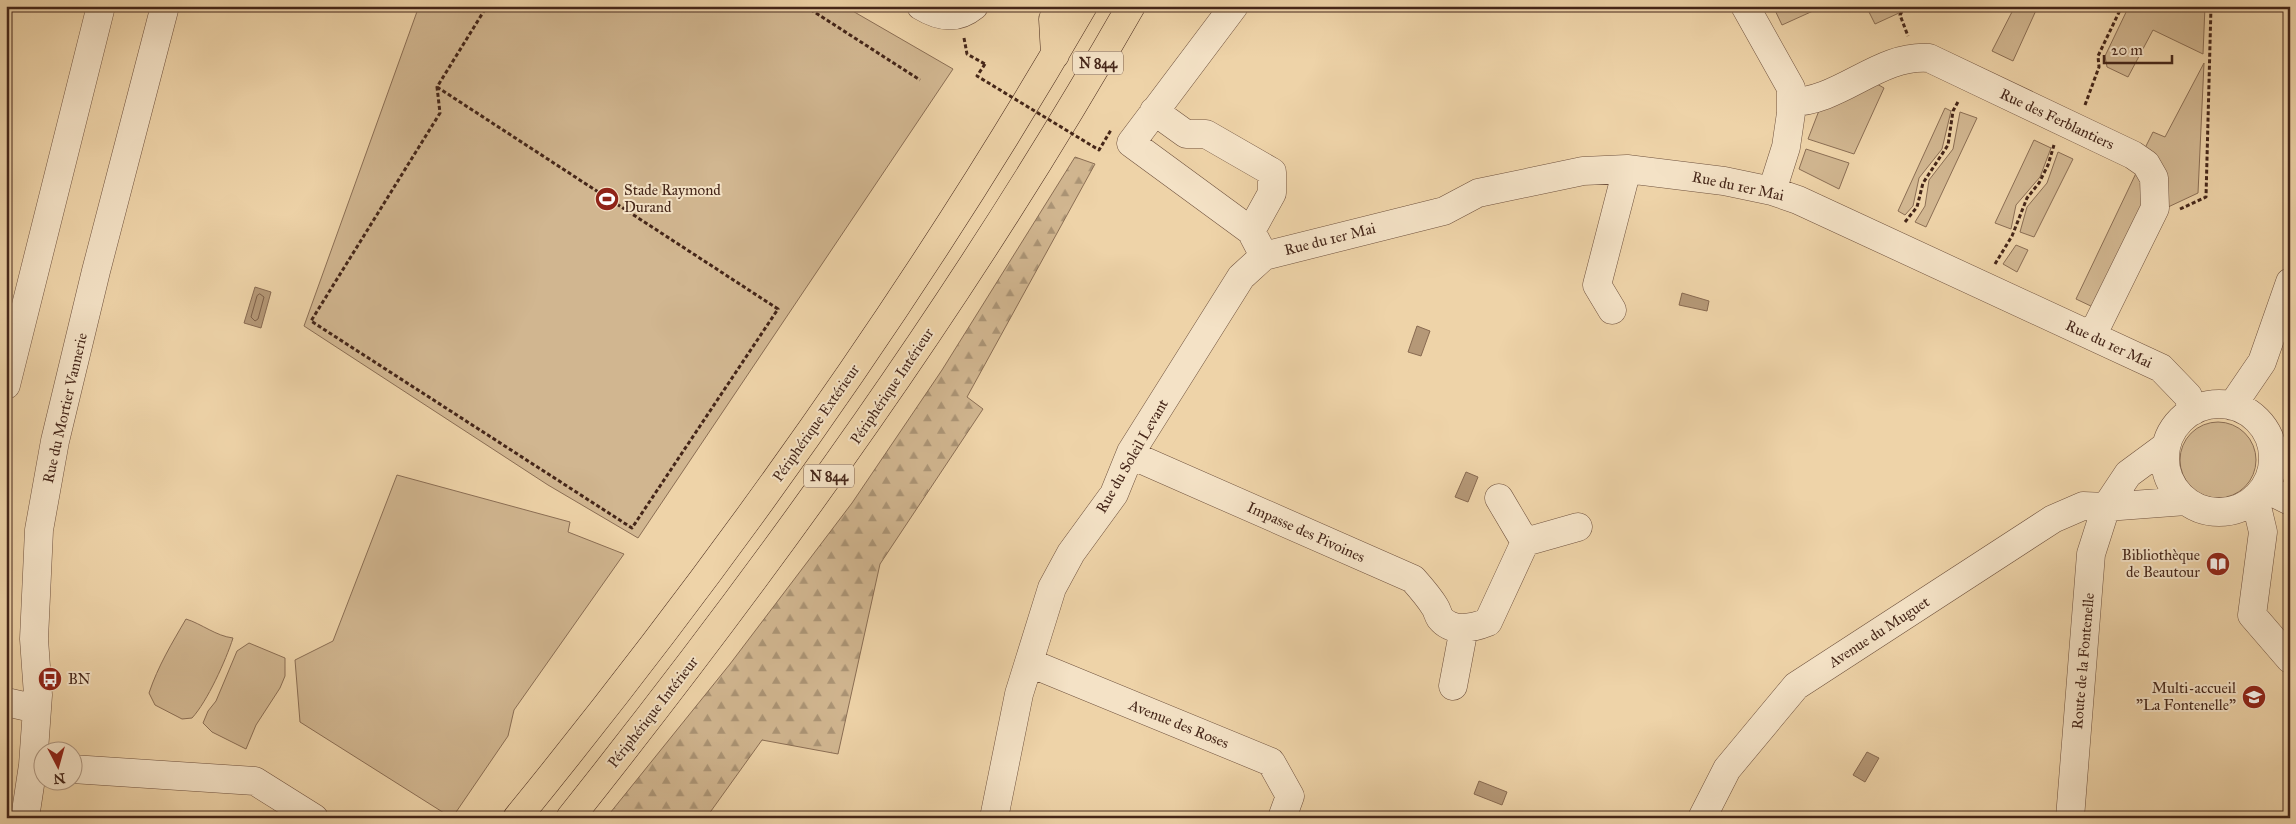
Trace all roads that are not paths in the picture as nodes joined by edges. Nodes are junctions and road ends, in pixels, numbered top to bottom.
1 (101, 6) edge
2 (165, 6) edge
3 (922, 6) edge
4 (1060, 6) edge
5 (1083, 6) edge
6 (1131, 6) edge
7 (1234, 6) edge
8 (1745, 6) edge
9 (966, 11) edge
10 (1055, 54) junction
11 (1791, 102) junction
12 (1154, 111) junction
13 (1627, 169) junction
14 (1772, 191) junction
15 (1251, 231) junction
16 (1264, 256) junction
17 (2290, 282) edge
18 (1612, 310) dead end
19 (2092, 336) junction
20 (6, 385) edge
21 (2232, 406) junction
22 (2193, 411) junction
23 (2166, 446) junction
24 (1131, 452) junction
25 (2259, 493) junction
26 (1499, 498) dead end
27 (2186, 501) junction
28 (2290, 501) edge
29 (2106, 507) junction
30 (1578, 527) dead end
31 (1525, 542) junction
32 (1464, 628) junction
33 (2290, 658) edge
34 (1030, 663) junction
35 (1454, 686) dead end
36 (6, 702) edge
37 (37, 709) junction
38 (38, 742) edge
39 (82, 770) edge
40 (32, 790) edge
41 (25, 818) edge
42 (314, 818) edge
43 (517, 818) edge
44 (570, 818) edge
45 (994, 818) edge
46 (1282, 818) edge
47 (1702, 818) edge
48 (2070, 818) edge

1 - 20 street
2 - 37 street, Rue du Mortier Vannerie
3 - 9 street
4 - 10 highway
5 - 10 highway, Périphérique Extérieur / N 844
6 - 44 highway, Périphérique Intérieur / N 844
7 - 12 street
8 - 11 street
10 - 43 highway, Périphérique Extérieur / N 844
11 - 14 street
11 - 19 street, Rue des Ferblantiers
12 - 15 street
12 - 15 street, Rue du 1er Mai
13 - 14 street, Rue du 1er Mai
13 - 16 street, Rue du 1er Mai
13 - 18 street
14 - 19 street, Rue du 1er Mai
15 - 16 street, Rue du 1er Mai
16 - 24 street, Rue du Soleil Levant
17 - 21 street
19 - 22 street, Rue du 1er Mai
21 - 22 street
21 - 25 street
22 - 23 street
23 - 27 street
23 - 29 street
24 - 32 street, Impasse des Pivoines
24 - 34 street, Rue du Soleil Levant
25 - 27 street
25 - 28 street
25 - 33 street
26 - 31 street
27 - 29 street, Avenue du Muguet
29 - 47 street, Avenue du Muguet
29 - 48 street, Route de la Fontenelle
30 - 31 street
31 - 32 street
32 - 35 street
34 - 45 street, Rue du Soleil Levant
34 - 46 street, Avenue des Roses
36 - 37 street
37 - 38 street, Rue du Mortier Vannerie
39 - 42 street
40 - 41 street, Rue du Mortier Vannerie

